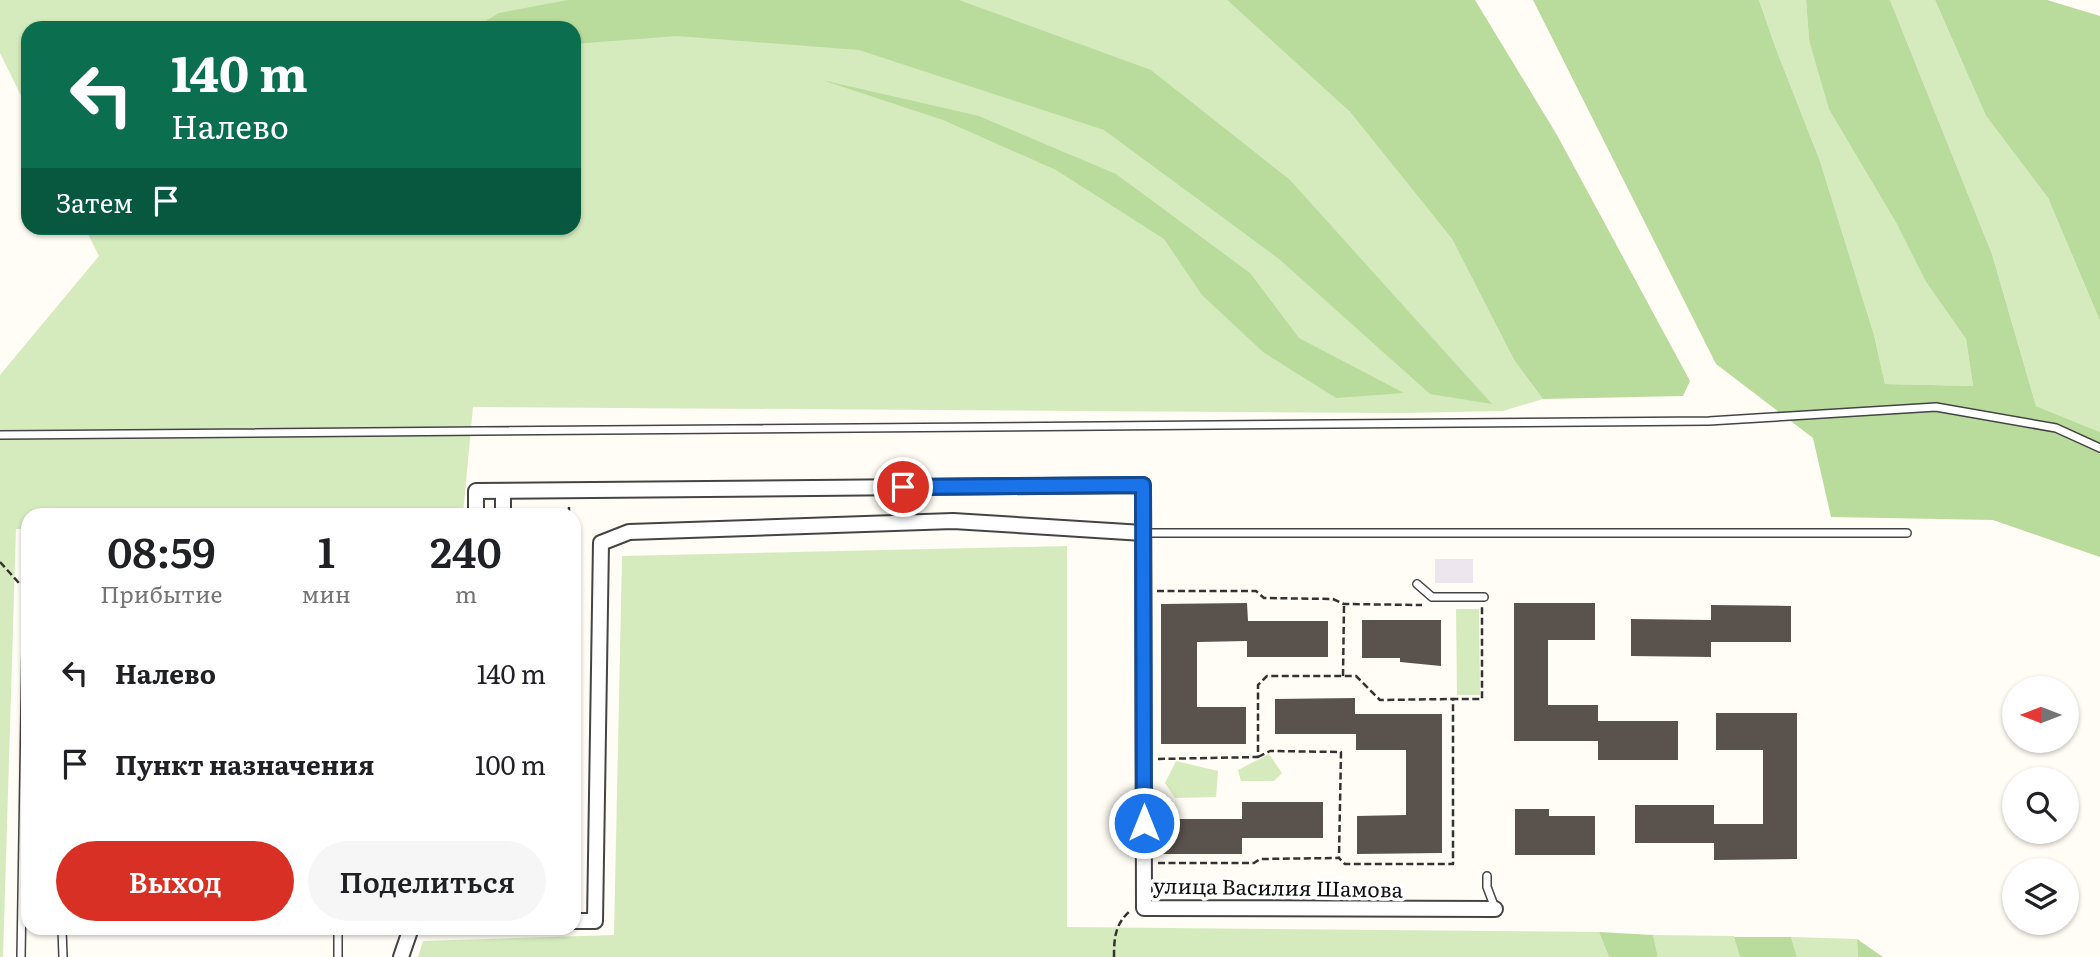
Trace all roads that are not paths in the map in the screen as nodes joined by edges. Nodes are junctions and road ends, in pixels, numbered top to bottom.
1 (0, 435) edge
2 (2100, 447) edge
3 (503, 491) junction
4 (476, 508) edge
5 (503, 508) edge
6 (1143, 533) junction
7 (1907, 533) dead end
8 (1417, 584) dead end
9 (1483, 601) road end
10 (1487, 876) dead end
11 (1495, 909) joint
12 (581, 921) edge
13 (21, 935) edge
14 (62, 935) edge
15 (338, 935) edge
16 (409, 935) edge
17 (21, 957) edge
18 (63, 957) edge
19 (338, 957) edge
20 (401, 957) edge

1 - 2 lane
3 - 4 street
3 - 5 street
3 - 6 street, улица Василия Шамова
6 - 7 lane
6 - 11 street, улица Василия Шамова
6 - 12 street
8 - 9 lane
10 - 11 lane
13 - 17 lane
14 - 18 lane
15 - 19 lane
16 - 20 street

